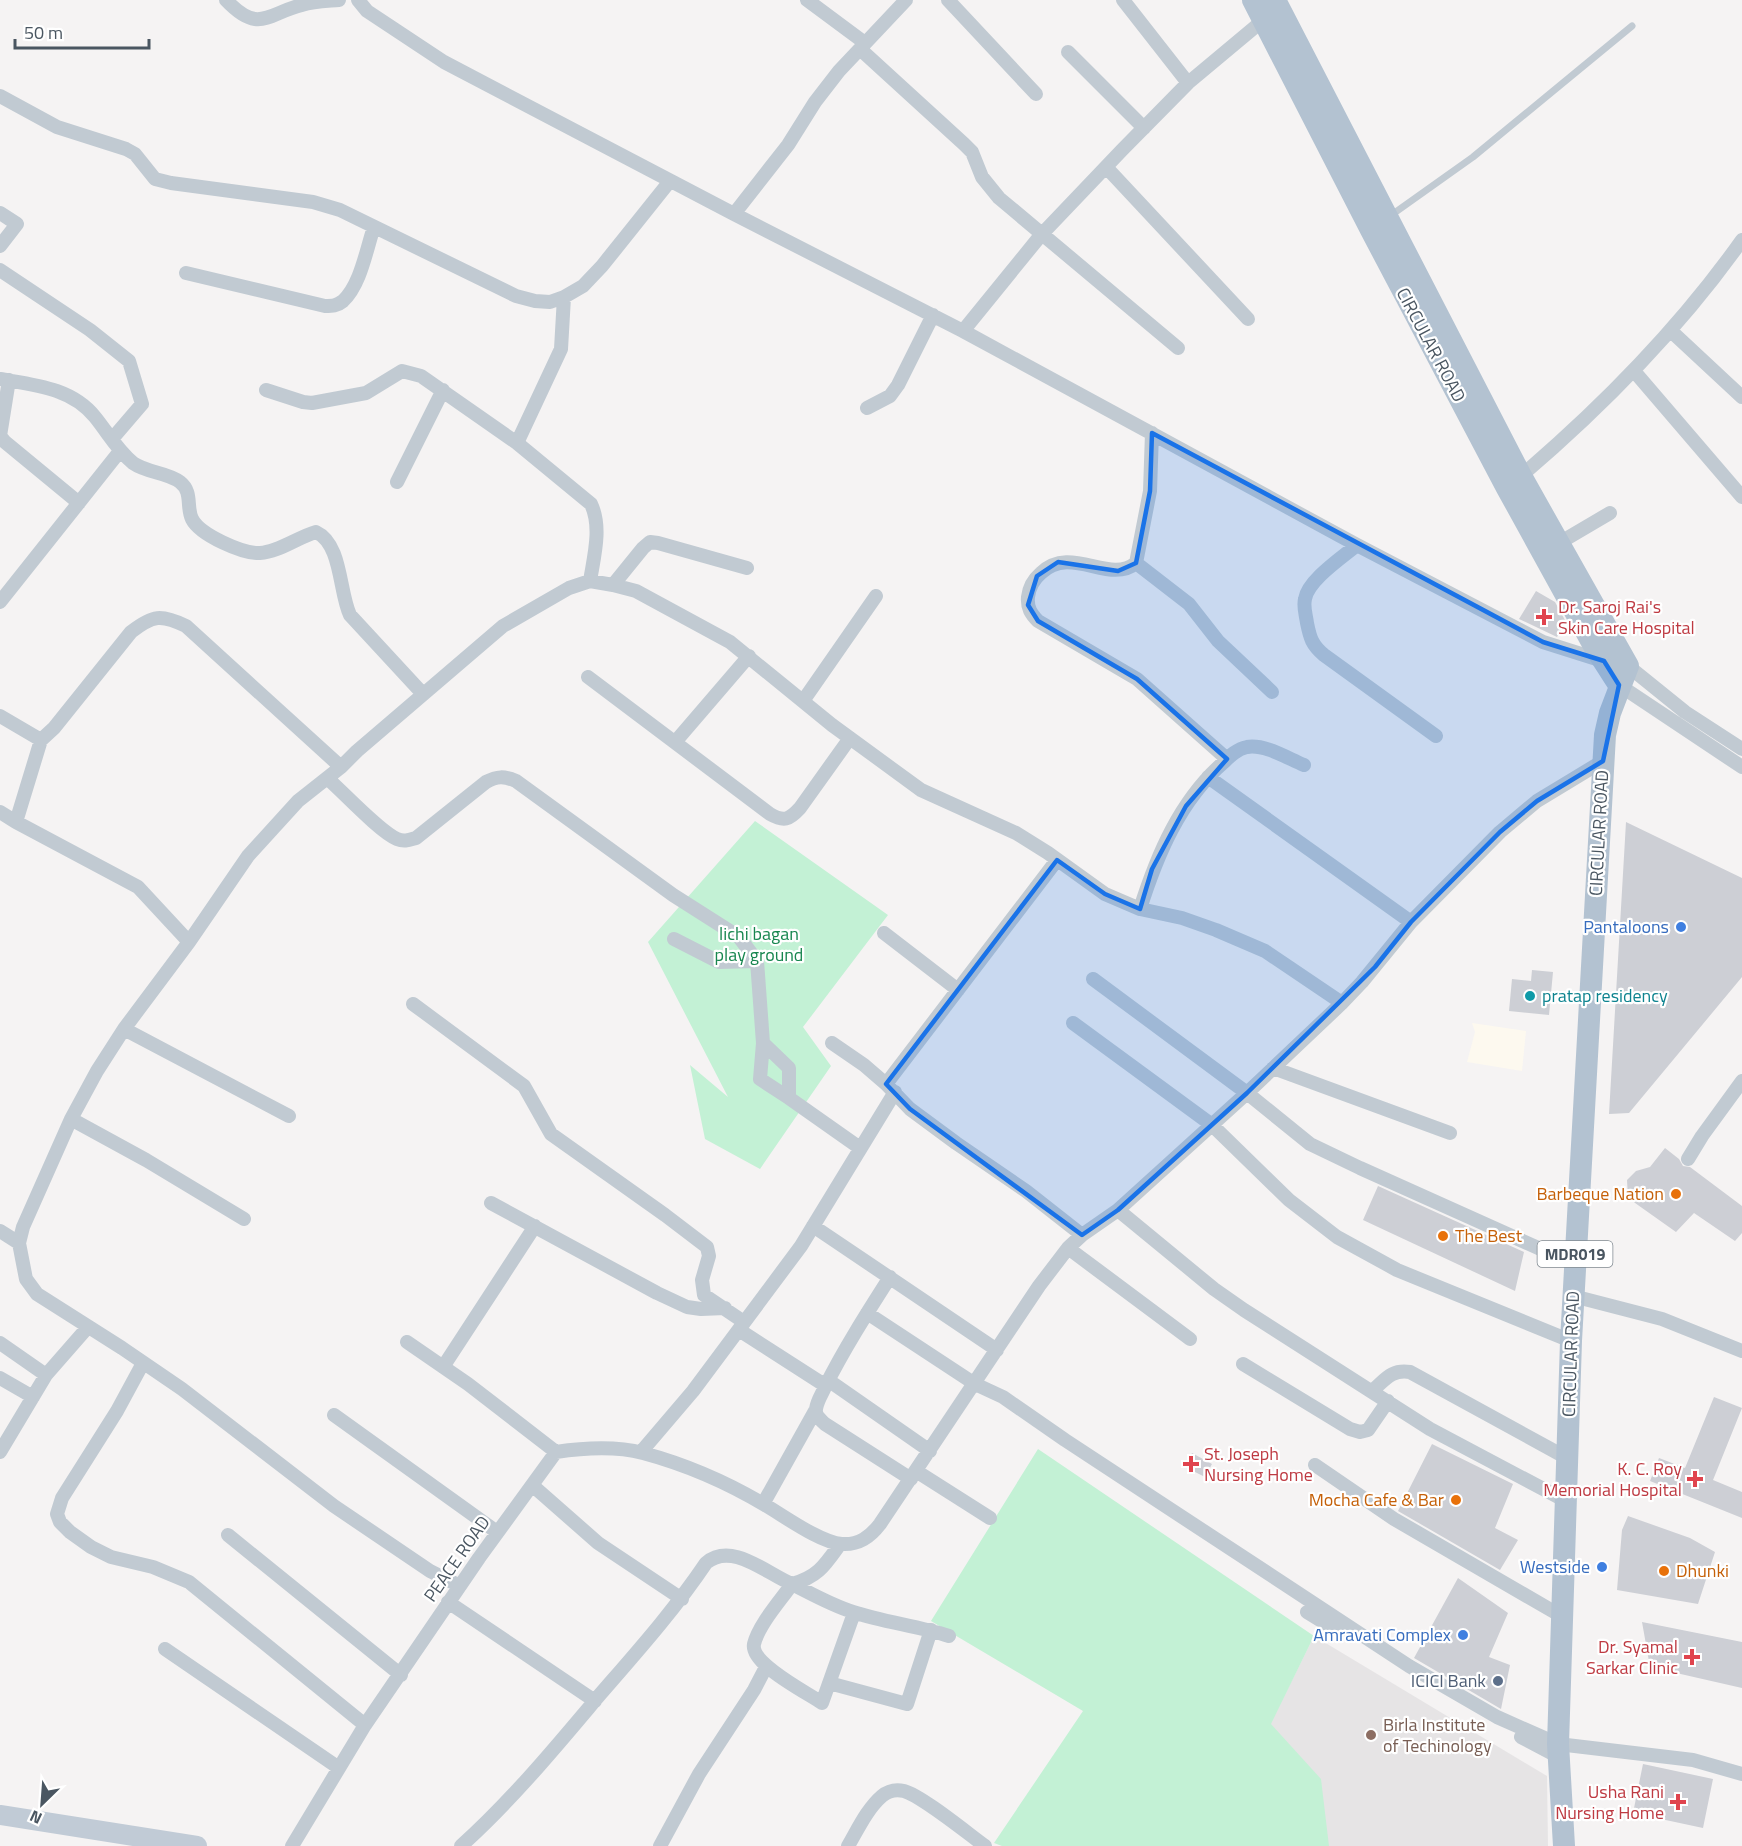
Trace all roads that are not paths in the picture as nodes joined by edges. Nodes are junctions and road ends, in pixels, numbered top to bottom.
1 (226, 0) edge
2 (339, 0) edge
3 (358, 0) edge
4 (807, 0) edge
5 (906, 0) edge
6 (948, 0) edge
7 (1123, 0) edge
8 (1253, 0) edge
9 (1272, 9) edge
10 (1632, 26) dead end
11 (863, 46) junction
12 (1068, 52) dead end
13 (1188, 83) junction
14 (1036, 94) dead end
15 (0, 96) edge
16 (1144, 128) junction
17 (1106, 167) junction
18 (670, 181) junction
19 (0, 213) edge
20 (734, 214) junction
21 (1388, 218) junction
22 (374, 227) junction
23 (1041, 235) junction
24 (1742, 240) edge
25 (0, 246) edge
26 (0, 270) edge
27 (186, 273) dead end
28 (564, 297) junction
29 (933, 315) junction
30 (1248, 319) dead end
31 (963, 331) junction
32 (1671, 331) junction
33 (1178, 348) dead end
34 (1634, 371) junction
35 (4, 380) edge
36 (266, 390) dead end
37 (443, 390) junction
38 (1742, 397) edge
39 (867, 408) dead end
40 (1152, 433) junction
41 (517, 443) junction
42 (116, 445) junction
43 (1521, 476) junction
44 (397, 482) dead end
45 (1742, 497) edge
46 (79, 502) junction
47 (1610, 513) dead end
48 (1559, 543) junction
49 (1357, 545) junction
50 (1136, 563) junction
51 (747, 568) dead end
52 (590, 581) junction
53 (614, 585) junction
54 (876, 596) dead end
55 (0, 602) edge
56 (749, 656) junction
57 (1604, 661) junction
58 (1624, 675) junction
59 (588, 677) dead end
60 (1272, 692) dead end
61 (423, 694) junction
62 (803, 701) junction
63 (0, 716) edge
64 (1436, 735) dead end
65 (850, 738) junction
66 (41, 740) junction
67 (676, 741) junction
68 (1742, 749) edge
69 (1227, 759) junction
70 (1603, 761) junction
71 (1304, 765) dead end
72 (341, 767) junction
73 (1742, 767) edge
74 (1208, 777) junction
75 (327, 778) junction
76 (0, 812) edge
77 (16, 822) junction
78 (1057, 860) junction
79 (1140, 909) junction
80 (1411, 922) junction
81 (884, 933) dead end
82 (674, 939) dead end
83 (189, 942) junction
84 (758, 961) junction
85 (1093, 979) dead end
86 (958, 990) junction
87 (1342, 1003) junction
88 (413, 1004) dead end
89 (1073, 1023) dead end
90 (124, 1029) junction
91 (763, 1043) junction
92 (832, 1043) dead end
93 (1274, 1068) junction
94 (1742, 1081) edge
95 (890, 1088) junction
96 (1247, 1094) junction
97 (789, 1098) junction
98 (289, 1116) dead end
99 (71, 1119) junction
100 (1212, 1125) junction
101 (1450, 1133) dead end
102 (860, 1148) junction
103 (1688, 1159) dead end
104 (491, 1203) dead end
105 (1118, 1210) junction
106 (244, 1220) dead end
107 (535, 1226) junction
108 (813, 1226) junction
109 (0, 1231) edge
110 (1082, 1235) junction
111 (19, 1243) junction
112 (1068, 1248) junction
113 (1574, 1264) junction
114 (890, 1277) junction
115 (1574, 1296) junction
116 (725, 1308) junction
117 (867, 1313) junction
118 (741, 1326) junction
119 (88, 1327) junction
120 (1190, 1339) dead end
121 (1571, 1341) junction
122 (407, 1342) dead end
123 (0, 1343) edge
124 (997, 1350) junction
125 (1742, 1351) edge
126 (143, 1363) junction
127 (1244, 1364) dead end
128 (443, 1367) junction
129 (46, 1375) junction
130 (0, 1378) edge
131 (827, 1383) junction
132 (975, 1384) junction
133 (1372, 1391) junction
134 (33, 1396) junction
135 (1388, 1401) junction
136 (816, 1411) junction
137 (334, 1415) dead end
138 (930, 1451) junction
139 (0, 1452) edge
140 (556, 1452) junction
141 (641, 1452) junction
142 (1567, 1458) junction
143 (1315, 1465) dead end
144 (914, 1475) junction
145 (532, 1485) junction
146 (1566, 1501) junction
147 (763, 1504) junction
148 (990, 1518) dead end
149 (497, 1532) junction
150 (228, 1535) dead end
151 (840, 1544) junction
152 (792, 1584) junction
153 (460, 1586) junction
154 (682, 1599) junction
155 (448, 1602) junction
156 (1308, 1612) dead end
157 (854, 1613) junction
158 (1563, 1617) junction
159 (931, 1630) junction
160 (949, 1636) dead end
161 (165, 1649) dead end
162 (766, 1667) junction
163 (401, 1675) junction
164 (829, 1683) junction
165 (595, 1701) junction
166 (365, 1725) junction
167 (1558, 1750) junction
168 (339, 1768) junction
169 (1742, 1774) edge
170 (0, 1815) edge
171 (197, 1846) edge
172 (292, 1846) edge
173 (461, 1846) edge
174 (660, 1846) edge
175 (848, 1846) edge
176 (985, 1846) edge
177 (1564, 1846) edge

1 - 2 street
3 - 18 street
4 - 11 street
5 - 11 street
6 - 14 street
7 - 13 street
8 - 9 main road, CIRCULAR ROAD
9 - 13 street
9 - 21 main road, CIRCULAR ROAD
9 - 57 main road, CIRCULAR ROAD
10 - 21 lane
11 - 20 street
11 - 23 street
12 - 16 street
13 - 16 street
15 - 22 street
16 - 17 street
17 - 23 street
17 - 30 street
18 - 20 street
18 - 28 street
19 - 25 street
20 - 29 street
21 - 43 main road, CIRCULAR ROAD
22 - 27 street
22 - 28 street
23 - 31 street
23 - 33 street
24 - 32 street
26 - 42 street
28 - 41 street
29 - 31 street
29 - 39 street
31 - 40 street
32 - 34 street
32 - 38 street
34 - 43 street
34 - 45 street
35 - 42 street
35 - 46 street
36 - 37 street
37 - 41 street
37 - 44 street
40 - 49 street
40 - 50 street
41 - 52 street
42 - 46 street
42 - 61 street
43 - 48 main road, CIRCULAR ROAD
46 - 55 street
47 - 48 street
48 - 58 main road, CIRCULAR ROAD
49 - 57 street
49 - 64 street
50 - 60 street
50 - 69 street
51 - 53 street
52 - 53 street
52 - 61 street
53 - 56 street
54 - 62 street
56 - 62 street
56 - 67 street
57 - 58 main road, CIRCULAR ROAD
58 - 68 street
58 - 70 main road, CIRCULAR ROAD / MDR019
58 - 73 street
59 - 67 street
61 - 72 street
62 - 65 street
63 - 66 street
65 - 67 street
65 - 78 street
66 - 72 street
66 - 77 street
69 - 71 street
69 - 74 street
70 - 80 street
70 - 113 main road, CIRCULAR ROAD / MDR019
72 - 75 street
74 - 79 street
74 - 80 street
75 - 83 street
75 - 84 street
76 - 77 street
77 - 83 street
78 - 79 street
78 - 86 street
79 - 87 street
80 - 87 street
81 - 86 street
82 - 84 street
83 - 90 street
84 - 91 street
85 - 96 street
86 - 95 street
87 - 93 street
88 - 116 street
89 - 100 street
90 - 98 street
90 - 99 street
91 - 97 street
91 - 97 street
92 - 95 street
93 - 96 street
93 - 101 street
94 - 103 street
95 - 102 street
95 - 110 street
96 - 100 street
96 - 113 street
97 - 102 street
99 - 106 street
99 - 111 street
100 - 105 street
100 - 121 street
102 - 108 street
104 - 107 street
105 - 110 street
105 - 133 street
107 - 116 street
107 - 128 street
108 - 114 street
108 - 118 street
109 - 111 street
110 - 112 street
111 - 119 street
112 - 120 street
112 - 124 street
113 - 115 main road, CIRCULAR ROAD / MDR019
114 - 117 street
114 - 124 street
115 - 121 main road, CIRCULAR ROAD / MDR019
115 - 125 street
116 - 118 street
117 - 131 street
117 - 132 street
118 - 131 street
118 - 141 street
119 - 126 street
119 - 129 street
121 - 142 main road, CIRCULAR ROAD / MDR019
122 - 128 street
123 - 129 street
124 - 132 street
126 - 153 street
126 - 166 street
127 - 135 street
128 - 140 street
129 - 134 street
130 - 134 street
131 - 136 street
131 - 138 street
132 - 138 street
132 - 167 street
133 - 135 street
133 - 142 street
134 - 139 street
135 - 146 street
136 - 144 street
136 - 147 street
137 - 149 street
138 - 144 street
140 - 141 street
140 - 145 street, PEACE ROAD
141 - 147 street
142 - 146 main road, CIRCULAR ROAD / MDR019
143 - 158 street
144 - 148 street
144 - 151 street
145 - 149 street, PEACE ROAD
145 - 154 street
146 - 158 main road, CIRCULAR ROAD / MDR019
147 - 151 street
149 - 153 street, PEACE ROAD
150 - 163 street
151 - 152 street
152 - 154 street
152 - 157 street
152 - 162 street
153 - 155 street, PEACE ROAD
154 - 165 street
155 - 163 street, PEACE ROAD
155 - 165 street
156 - 167 street
157 - 159 street
157 - 164 street
158 - 167 main road, CIRCULAR ROAD / MDR019
159 - 160 street
159 - 164 street
161 - 168 street
162 - 164 street
162 - 174 street
163 - 166 street, PEACE ROAD
165 - 173 street
166 - 168 street, PEACE ROAD
167 - 169 street
167 - 177 main road, CIRCULAR ROAD / MDR019
168 - 172 street, PEACE ROAD
170 - 171 main road
175 - 176 street

